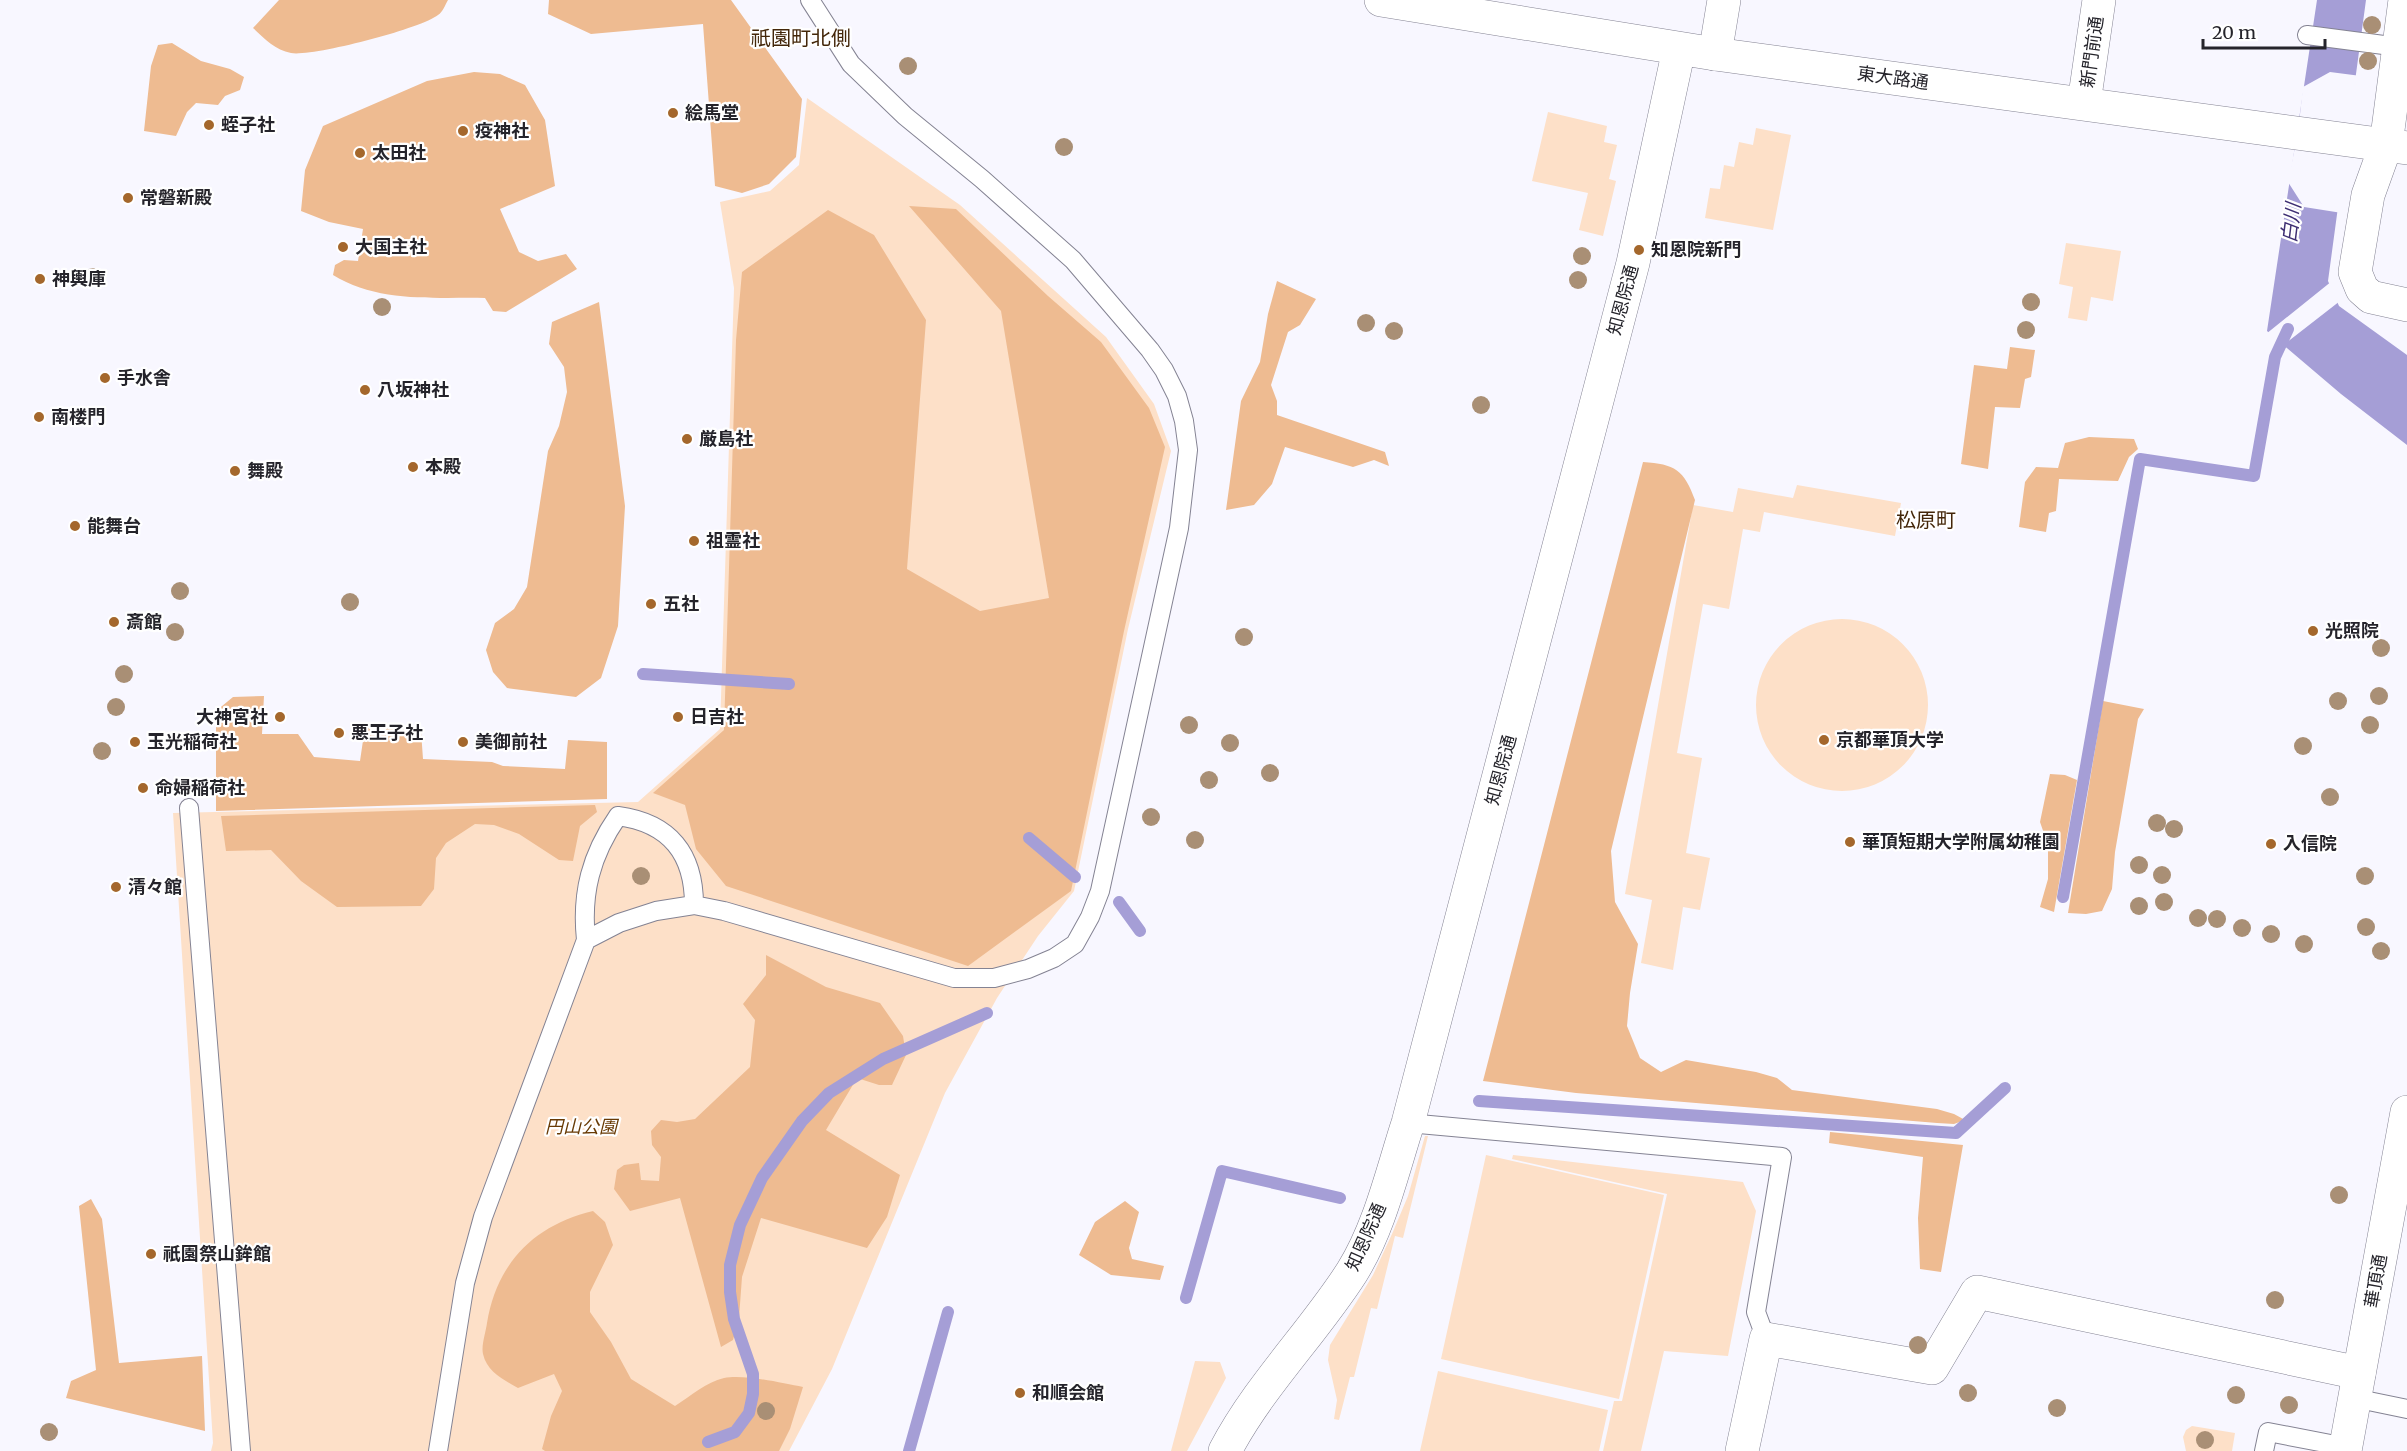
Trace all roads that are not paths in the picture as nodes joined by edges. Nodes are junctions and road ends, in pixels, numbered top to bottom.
1 (1381, 0) edge
2 (1724, 0) edge
3 (2100, 0) edge
4 (2405, 0) edge
5 (820, 2) edge
6 (2307, 35) dead end
7 (2399, 47) junction
8 (1679, 49) junction
9 (1715, 54) junction
10 (2084, 103) junction
11 (2383, 145) edge
12 (2407, 305) edge
13 (189, 808) dead end
14 (693, 905) junction
15 (586, 940) junction
16 (2407, 1112) edge
17 (1408, 1122) junction
18 (2400, 1192) edge
19 (1766, 1339) junction
20 (2357, 1386) junction
21 (2407, 1409) edge
22 (442, 1448) edge
23 (2345, 1449) edge
24 (241, 1451) edge
25 (1225, 1451) edge
26 (1742, 1451) edge
27 (2264, 1451) edge

1 - 8 street, 東大路通
2 - 9 street
3 - 10 street, 新門前通
4 - 7 street
5 - 14 lane
6 - 7 lane
7 - 11 street
8 - 9 street, 東大路通
8 - 17 street, 知恩院通
9 - 10 street, 東大路通
10 - 11 street, 東大路通
11 - 12 street
13 - 24 lane
14 - 15 lane
14 - 15 lane
15 - 22 lane
16 - 18 street, 華頂通
17 - 19 lane
17 - 25 street, 知恩院通
18 - 20 street, 華頂通
19 - 20 street
19 - 26 street
20 - 21 lane
20 - 23 street, 華頂通
23 - 27 lane

